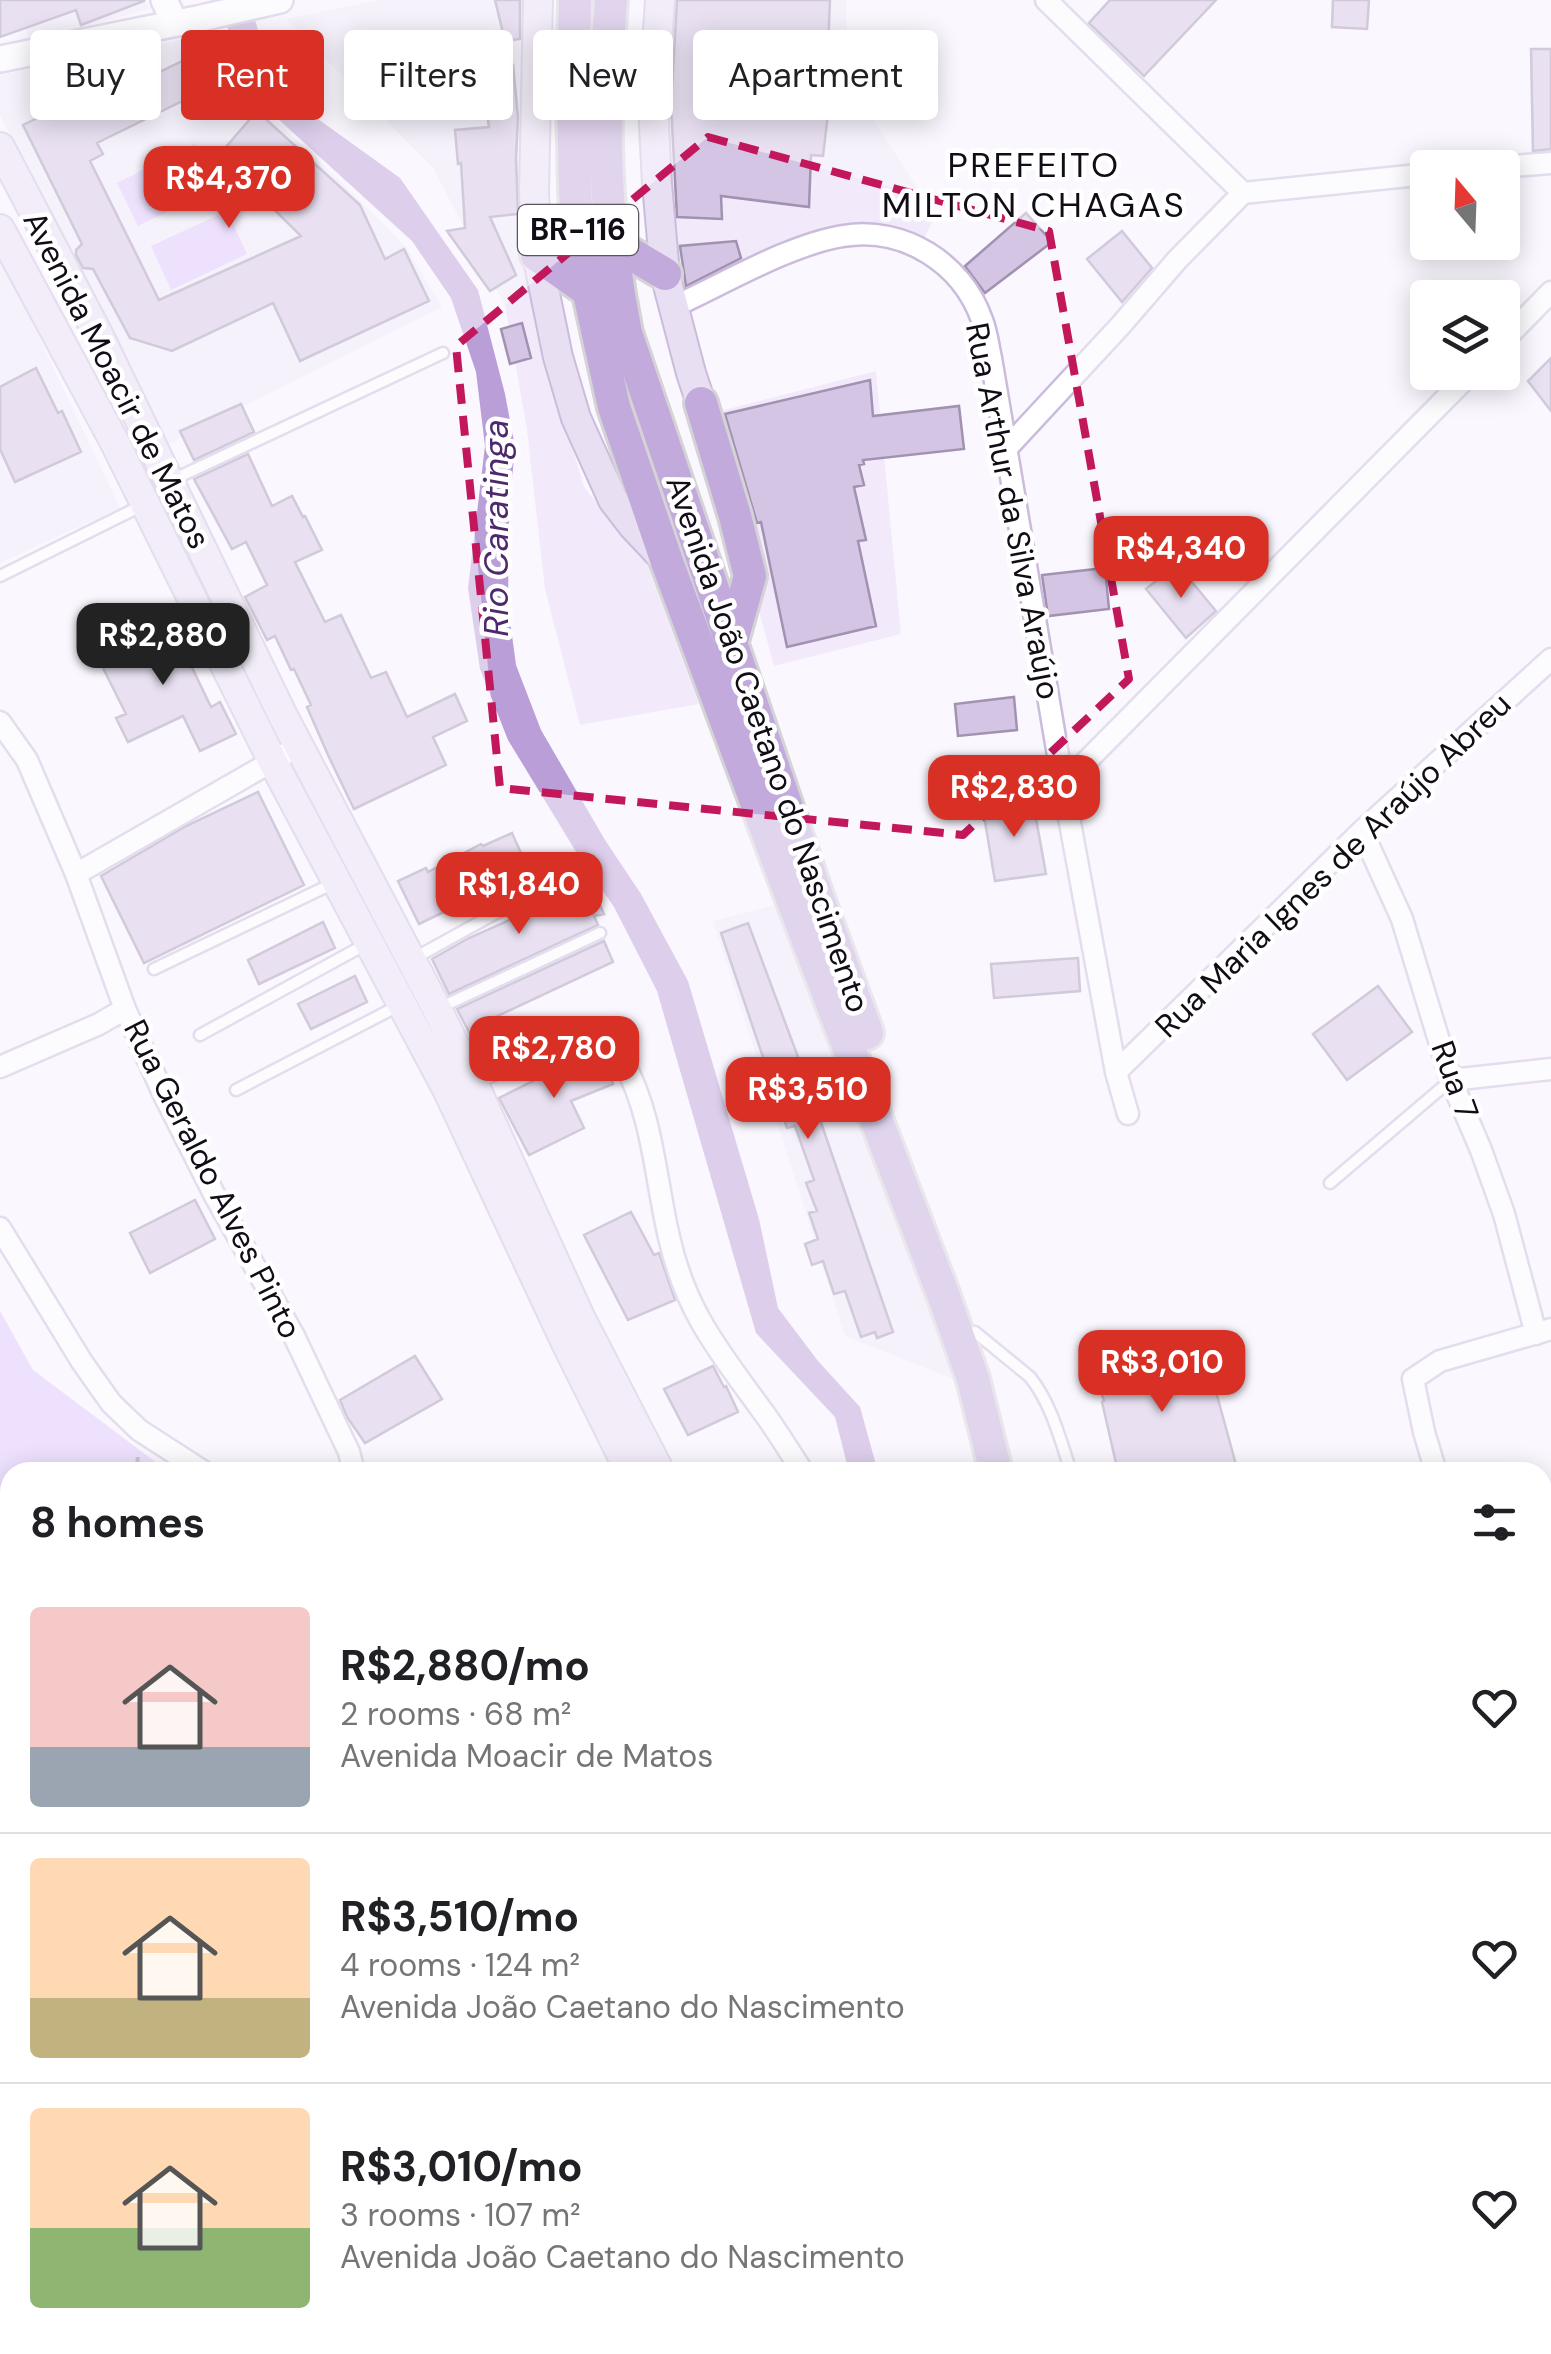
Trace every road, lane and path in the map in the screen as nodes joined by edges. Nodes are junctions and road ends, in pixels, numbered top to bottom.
1 (164, 0) edge
2 (538, 0) edge
3 (576, 0) edge
4 (611, 0) edge
5 (660, 0) edge
6 (1046, 0) edge
7 (272, 1) edge
8 (186, 21) junction
9 (0, 59) edge
10 (0, 147) edge
11 (1551, 164) edge
12 (1520, 166) edge
13 (1410, 176) edge
14 (1243, 194) junction
15 (0, 229) edge
16 (611, 242) junction
17 (537, 255) junction
18 (666, 274) junction
19 (587, 290) junction
20 (1551, 292) edge
21 (673, 308) junction
22 (1520, 324) edge
23 (443, 353) dead end
24 (1454, 390) edge
25 (701, 402) junction
26 (142, 427) junction
27 (663, 439) junction
28 (114, 441) junction
29 (1007, 448) junction
30 (628, 454) junction
31 (169, 481) junction
32 (144, 504) junction
33 (667, 562) junction
34 (0, 576) edge
35 (730, 644) junction
36 (1551, 659) edge
37 (0, 722) edge
38 (299, 746) junction
39 (273, 762) junction
40 (1063, 785) junction
41 (1362, 830) junction
42 (76, 874) junction
43 (337, 881) junction
44 (554, 881) dead end
45 (600, 933) dead end
46 (369, 942) junction
47 (410, 960) junction
48 (154, 969) dead end
49 (401, 1005) junction
50 (126, 1009) junction
51 (436, 1009) junction
52 (200, 1035) dead end
53 (0, 1067) edge
54 (1551, 1069) edge
55 (1116, 1072) junction
56 (1451, 1080) junction
57 (460, 1086) junction
58 (236, 1090) dead end
59 (1128, 1114) dead end
60 (1330, 1183) dead end
61 (0, 1228) edge
62 (1543, 1331) edge
63 (974, 1332) junction
64 (189, 1462) edge
65 (352, 1462) edge
66 (625, 1462) edge
67 (655, 1462) edge
68 (796, 1462) edge
69 (994, 1462) edge
70 (1013, 1462) edge
71 (1068, 1462) edge
72 (1433, 1462) edge

1 - 8 street
2 - 17 main road, Avenida João Caetano do Nascimento
3 - 19 highway, Avenida João Caetano do Nascimento / BR-116
4 - 16 highway, Avenida João Caetano do Nascimento / BR-116
5 - 18 main road
6 - 14 street
7 - 8 street
8 - 9 street
10 - 26 main road, Avenida Moacir de Matos
11 - 12 street
13 - 14 street
14 - 29 street
15 - 28 main road, Avenida Moacir de Matos
16 - 18 highway
16 - 27 highway, Avenida João Caetano do Nascimento / BR-116
17 - 19 highway
17 - 33 main road, Avenida João Caetano do Nascimento
18 - 21 main road
19 - 30 highway, Avenida João Caetano do Nascimento / BR-116
20 - 22 street
21 - 25 main road
21 - 29 street, Rua Arthur da Silva Araújo
23 - 31 lane
24 - 40 street
25 - 27 highway
25 - 35 highway
26 - 28 main road
26 - 31 main road, Avenida Moacir de Matos
27 - 30 highway
27 - 35 highway, Avenida João Caetano do Nascimento / BR-116
28 - 32 main road, Avenida Moacir de Matos
29 - 40 street, Rua Arthur da Silva Araújo
30 - 33 highway, Avenida João Caetano do Nascimento / BR-116
31 - 38 main road, Avenida Moacir de Matos
32 - 34 lane
32 - 39 main road, Avenida Moacir de Matos
33 - 69 highway, Avenida João Caetano do Nascimento / BR-116
35 - 63 highway, Avenida João Caetano do Nascimento / BR-116
36 - 41 street, Rua Maria Ignes de Araújo Abreu
37 - 42 street, Rua Geraldo Alves Pinto
38 - 39 street
38 - 47 main road, Avenida Moacir de Matos
39 - 42 street
39 - 43 main road, Avenida Moacir de Matos
40 - 55 street, Rua Arthur da Silva Araújo
41 - 55 street, Rua Maria Ignes de Araújo Abreu
41 - 56 street, Rua 7
42 - 50 street, Rua Geraldo Alves Pinto
43 - 46 main road, Avenida Moacir de Matos
43 - 48 lane
44 - 47 lane
45 - 51 lane
46 - 49 main road, Avenida Moacir de Matos
46 - 52 lane
47 - 51 main road, Avenida Moacir de Matos
49 - 57 main road, Avenida Moacir de Matos
49 - 58 lane
50 - 53 street
50 - 65 street, Rua Geraldo Alves Pinto
51 - 57 main road, Avenida Moacir de Matos
54 - 56 street
55 - 59 street, Rua Arthur da Silva Araújo
56 - 60 lane
56 - 62 street, Rua 7
57 - 66 main road, Avenida Moacir de Matos
57 - 67 main road, Avenida Moacir de Matos
57 - 68 street
61 - 64 street
62 - 72 street
63 - 70 highway, Avenida João Caetano do Nascimento / BR-116
63 - 71 lane

